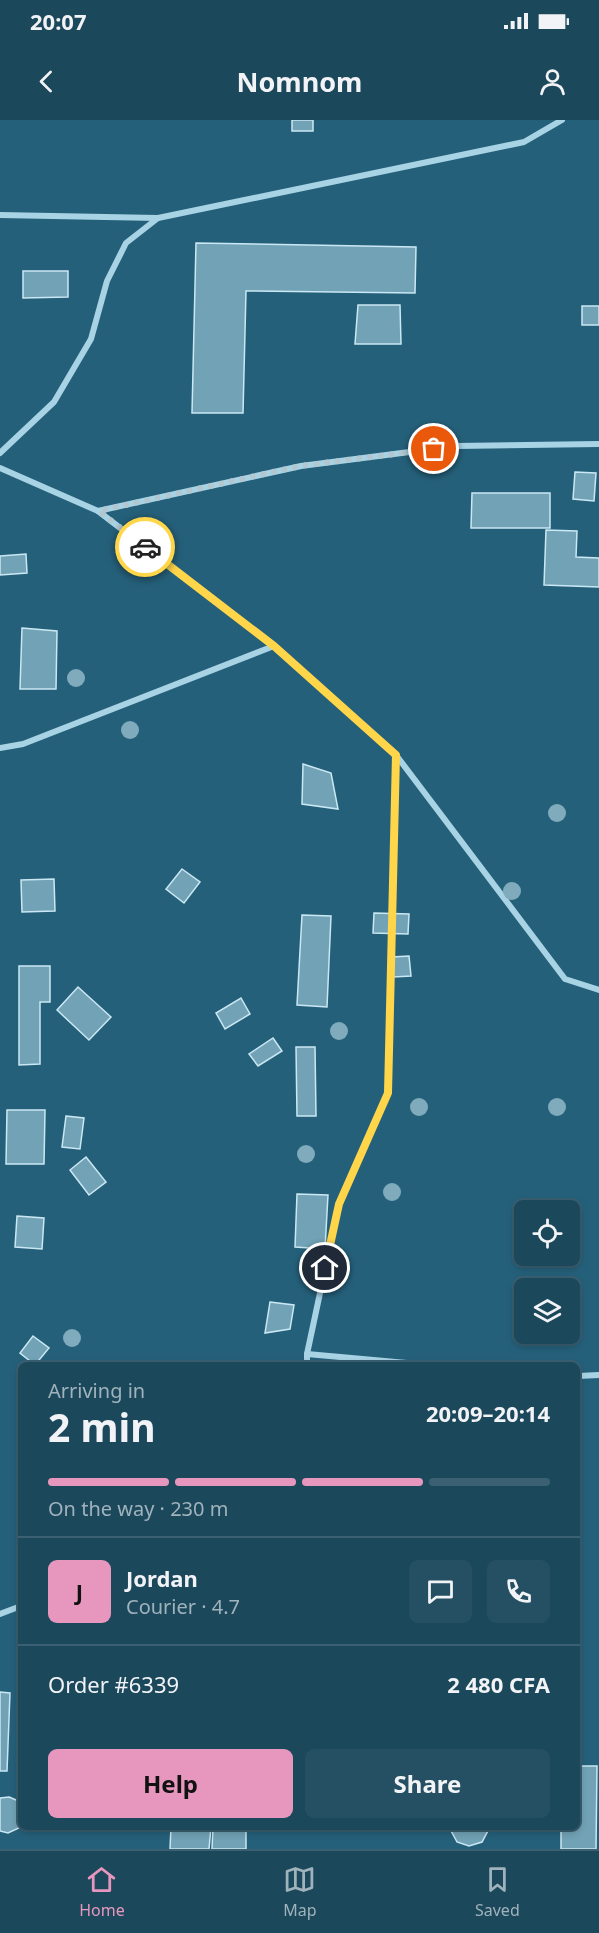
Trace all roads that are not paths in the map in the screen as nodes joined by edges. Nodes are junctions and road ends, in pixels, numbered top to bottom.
1 (562, 120) edge
2 (0, 215) edge
3 (158, 218) junction
4 (599, 444) edge
5 (0, 453) edge
6 (0, 468) edge
7 (99, 511) junction
8 (274, 646) junction
9 (0, 748) edge
10 (396, 755) junction
11 (599, 990) edge
12 (307, 1354) junction
13 (307, 1362) edge
14 (396, 1362) edge
15 (599, 1375) edge
16 (580, 1376) edge
17 (18, 1607) edge
18 (0, 1614) edge

1 - 3 street
2 - 3 street
3 - 5 street
4 - 7 street
6 - 7 street
7 - 8 street
8 - 9 street
8 - 10 street
10 - 11 street
10 - 12 street
12 - 13 street
12 - 14 street
15 - 16 street
17 - 18 street

